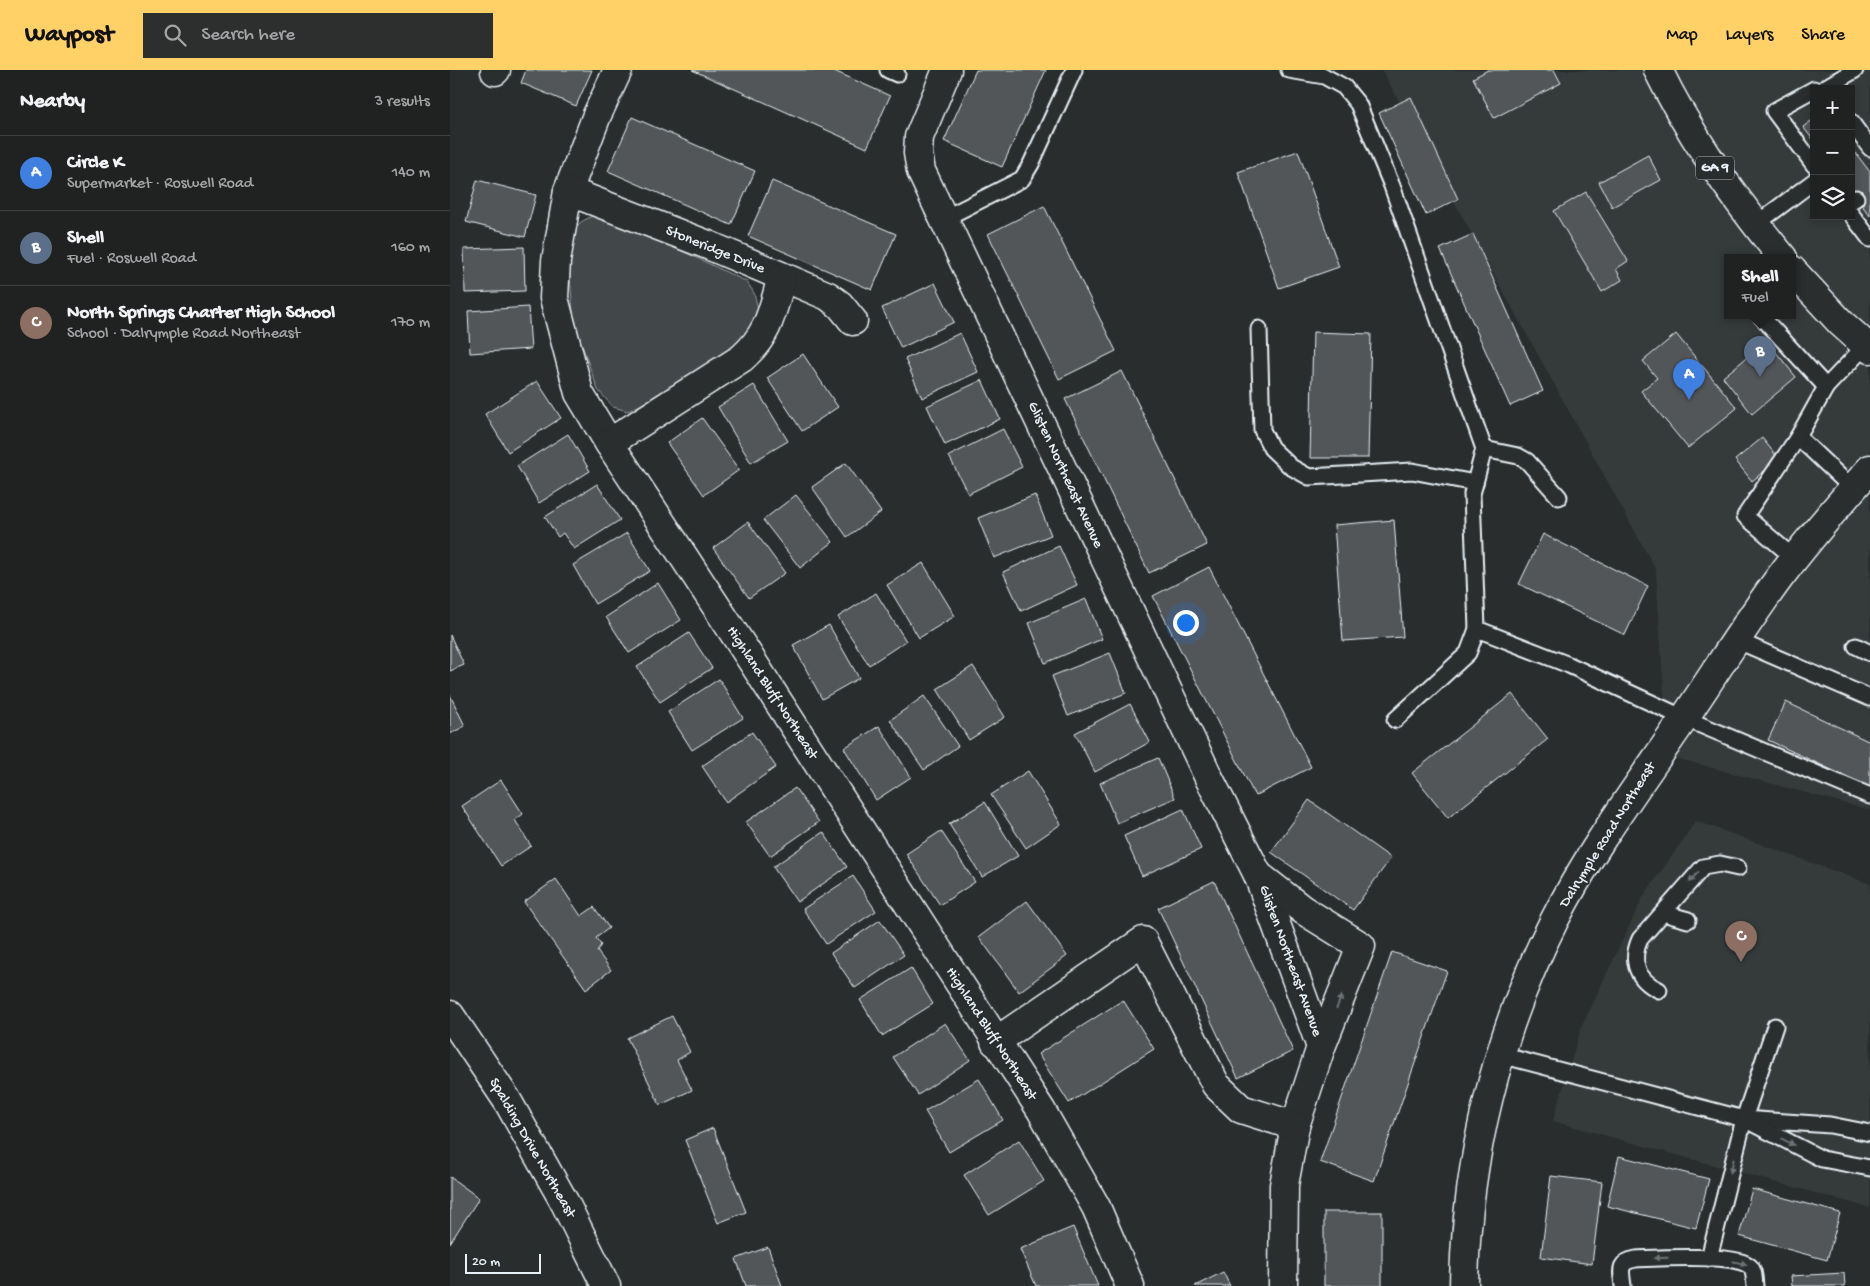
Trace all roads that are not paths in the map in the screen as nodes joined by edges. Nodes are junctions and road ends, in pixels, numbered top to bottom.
1 (618, 70) edge
2 (947, 70) edge
3 (1074, 70) edge
4 (1290, 70) edge
5 (1658, 70) edge
6 (1855, 70) edge
7 (1826, 85) edge
8 (1810, 93) edge
9 (1855, 130) edge
10 (1863, 146) edge
11 (1809, 148) edge
12 (1810, 184) edge
13 (568, 191) junction
14 (1855, 218) edge
15 (944, 219) junction
16 (1755, 224) junction
17 (1868, 232) edge
18 (1776, 254) edge
19 (1796, 276) edge
20 (782, 277) junction
21 (1764, 319) edge
22 (853, 321) dead end
23 (1259, 329) dead end
24 (1868, 347) edge
25 (1826, 387) junction
26 (1798, 437) junction
27 (609, 443) junction
28 (1484, 449) junction
29 (1861, 479) edge
30 (1475, 483) junction
31 (1559, 497) dead end
32 (1795, 559) junction
33 (1477, 629) junction
34 (1736, 640) junction
35 (1856, 646) dead end
36 (1870, 653) edge
37 (1870, 698) edge
38 (1684, 718) junction
39 (1395, 720) dead end
40 (1870, 796) edge
41 (1738, 868) dead end
42 (1258, 875) junction
43 (1663, 913) junction
44 (1688, 920) dead end
45 (1659, 990) dead end
46 (450, 1015) edge
47 (1775, 1026) dead end
48 (995, 1042) junction
49 (1321, 1047) junction
50 (1501, 1055) junction
51 (1744, 1119) junction
52 (1295, 1126) junction
53 (1870, 1133) edge
54 (1870, 1168) edge
55 (1710, 1258) junction
56 (606, 1286) edge
57 (1130, 1286) edge
58 (1283, 1286) edge
59 (1464, 1286) edge
60 (1623, 1286) edge
61 (1755, 1286) edge

1 - 13 street, Highland Bluff Northeast
2 - 15 street, Glisten Northeast Avenue
3 - 15 lane
4 - 28 lane
5 - 16 street, GA 9
6 - 7 lane
8 - 11 lane
9 - 10 lane
12 - 16 lane
13 - 20 street, Stoneridge Drive
13 - 27 street, Highland Bluff Northeast
14 - 17 lane
15 - 42 street, Glisten Northeast Avenue
16 - 18 street, GA 9
19 - 24 street, GA 9
20 - 22 street, Stoneridge Drive
20 - 27 street
21 - 25 lane
23 - 30 lane
24 - 25 lane
25 - 26 lane
26 - 29 lane
26 - 32 lane
27 - 48 street, Highland Bluff Northeast
28 - 30 lane
28 - 31 lane
29 - 32 street, Dalrymple Road Northeast
30 - 33 lane
32 - 34 street, Dalrymple Road Northeast
33 - 38 lane
33 - 39 lane
34 - 37 lane
34 - 38 street, Dalrymple Road Northeast
35 - 36 lane
38 - 40 lane
38 - 50 street, Dalrymple Road Northeast
41 -> 43 lane
42 - 49 street, Glisten Northeast Avenue
49 -> 42 street, Glisten Northeast Avenue
43 - 44 lane
43 - 45 lane
46 - 56 street, Spalding Drive Northeast
47 - 51 lane
48 - 52 street
48 - 57 street, Highland Bluff Northeast
49 - 52 street, Glisten Northeast Avenue
50 - 51 lane
50 - 59 street, Dalrymple Road Northeast
51 - 53 lane
51 -> 54 lane
51 -> 55 lane
52 - 58 street, Glisten Northeast Avenue
55 -> 60 lane
55 -> 61 lane

